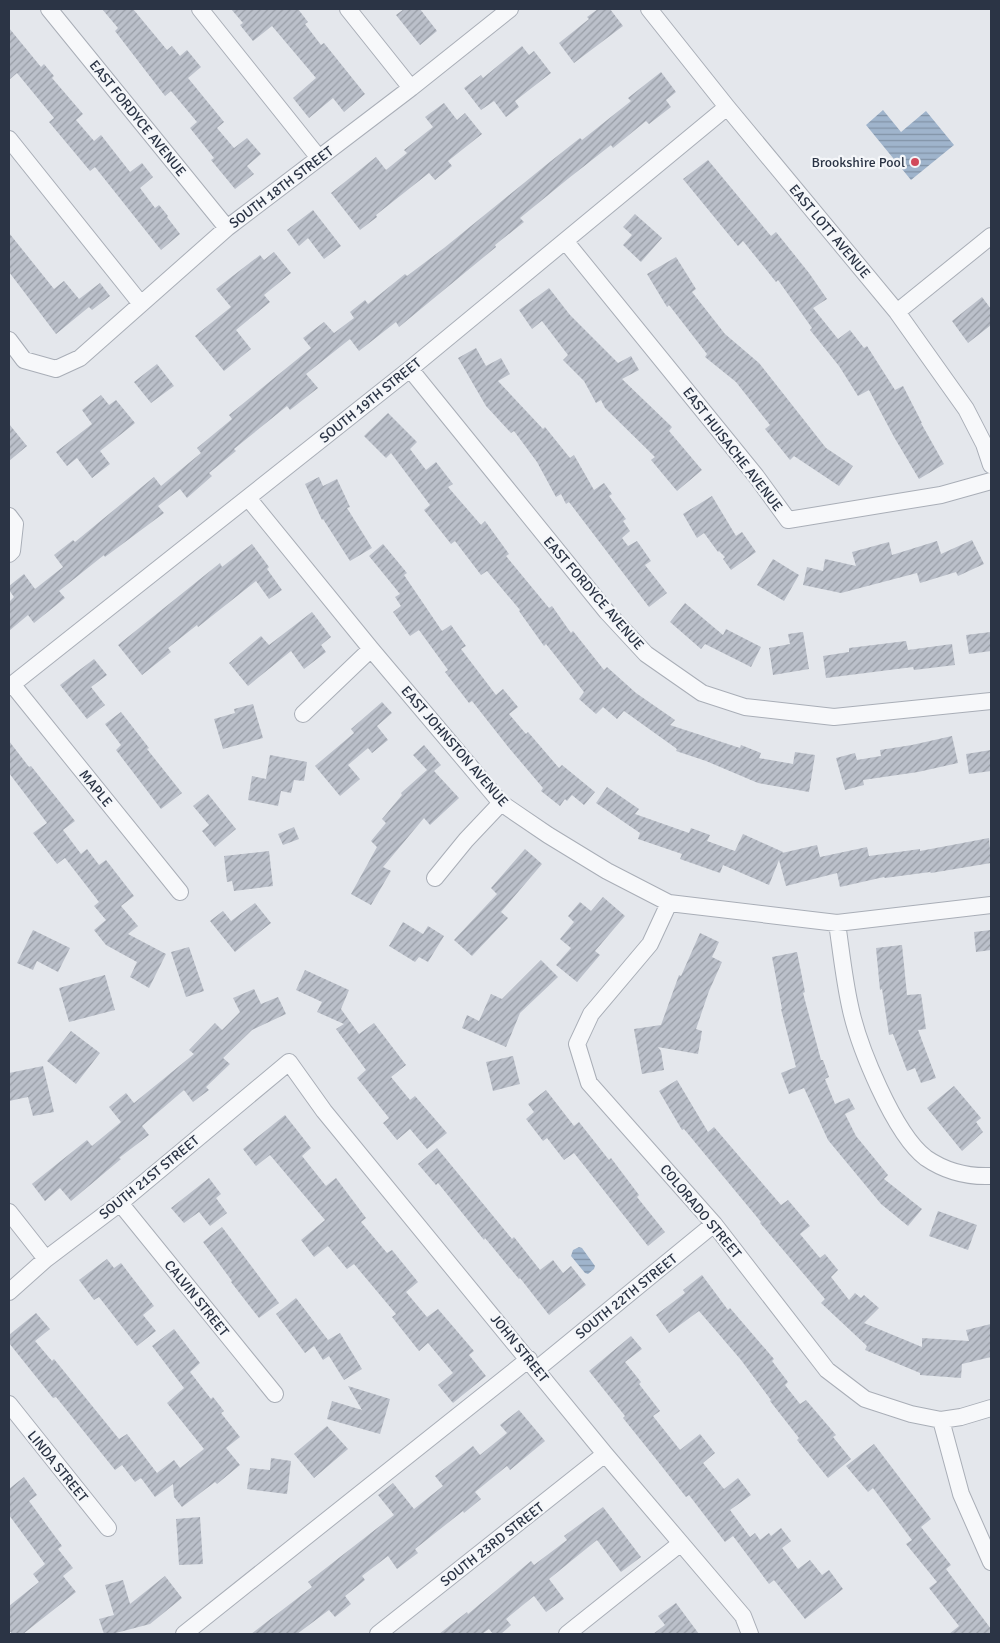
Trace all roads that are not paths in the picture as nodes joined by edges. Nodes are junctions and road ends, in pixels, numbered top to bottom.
1 (49, 9) edge
2 (200, 9) edge
3 (348, 9) edge
4 (649, 9) edge
5 (505, 10) edge
6 (411, 88) junction
7 (727, 107) junction
8 (9, 139) edge
9 (319, 158) junction
10 (227, 228) junction
11 (991, 236) edge
12 (566, 242) junction
13 (141, 304) junction
14 (897, 312) junction
15 (9, 340) edge
16 (410, 369) junction
17 (991, 466) edge
18 (991, 481) edge
19 (248, 498) junction
20 (9, 516) edge
21 (9, 554) edge
22 (371, 650) junction
23 (10, 686) edge
24 (991, 702) edge
25 (303, 714) dead end
26 (501, 803) junction
27 (435, 878) dead end
28 (180, 892) dead end
29 (669, 903) junction
30 (991, 905) edge
31 (837, 923) junction
32 (289, 1062) joint
33 (991, 1176) edge
34 (120, 1203) junction
35 (9, 1212) edge
36 (714, 1224) junction
37 (46, 1259) junction
38 (9, 1292) edge
39 (533, 1364) junction
40 (275, 1394) dead end
41 (9, 1404) edge
42 (991, 1408) edge
43 (941, 1420) junction
44 (605, 1454) junction
45 (108, 1528) dead end
46 (681, 1543) junction
47 (991, 1562) edge
48 (184, 1634) edge
49 (378, 1634) edge
50 (567, 1634) edge
51 (750, 1634) edge

1 - 10 street, EAST FORDYCE AVENUE
2 - 9 street
3 - 6 street
4 - 7 street, EAST LOTT AVENUE
5 - 6 street, SOUTH 18TH STREET
6 - 9 street, SOUTH 18TH STREET
7 - 12 street, SOUTH 19TH STREET
7 - 14 street, EAST LOTT AVENUE
8 - 13 street
9 - 10 street, SOUTH 18TH STREET
10 - 13 street, SOUTH 18TH STREET
11 - 14 street
12 - 16 street, SOUTH 19TH STREET
12 - 18 street, EAST HUISACHE AVENUE
13 - 15 street, SOUTH 18TH STREET
14 - 17 street, EAST LOTT AVENUE
16 - 19 street, SOUTH 19TH STREET
16 - 24 street, EAST FORDYCE AVENUE
19 - 22 street, EAST JOHNSTON AVENUE
19 - 23 street, SOUTH 19TH STREET
20 - 21 street
22 - 25 street
22 - 26 street, EAST JOHNSTON AVENUE
23 - 28 street, MAPLE
26 - 27 street
26 - 29 street, EAST JOHNSTON AVENUE
29 - 31 street, EAST JOHNSTON AVENUE
29 - 36 street, COLORADO STREET
30 - 31 street, EAST JOHNSTON AVENUE
31 - 33 street
32 - 34 street, SOUTH 21ST STREET
32 - 39 street, JOHN STREET
34 - 37 street, SOUTH 21ST STREET
34 - 40 street, CALVIN STREET
35 - 37 street
36 - 39 street, SOUTH 22TH STREET
36 - 43 street, COLORADO STREET
37 - 38 street, SOUTH 21ST STREET
39 - 44 street, JOHN STREET
39 - 48 street, SOUTH 22TH STREET
41 - 45 street, LINDA STREET
42 - 43 street, COLORADO STREET
43 - 47 street
44 - 46 street, JOHN STREET
44 - 49 street, SOUTH 23RD STREET
46 - 50 street
46 - 51 street, JOHN STREET

